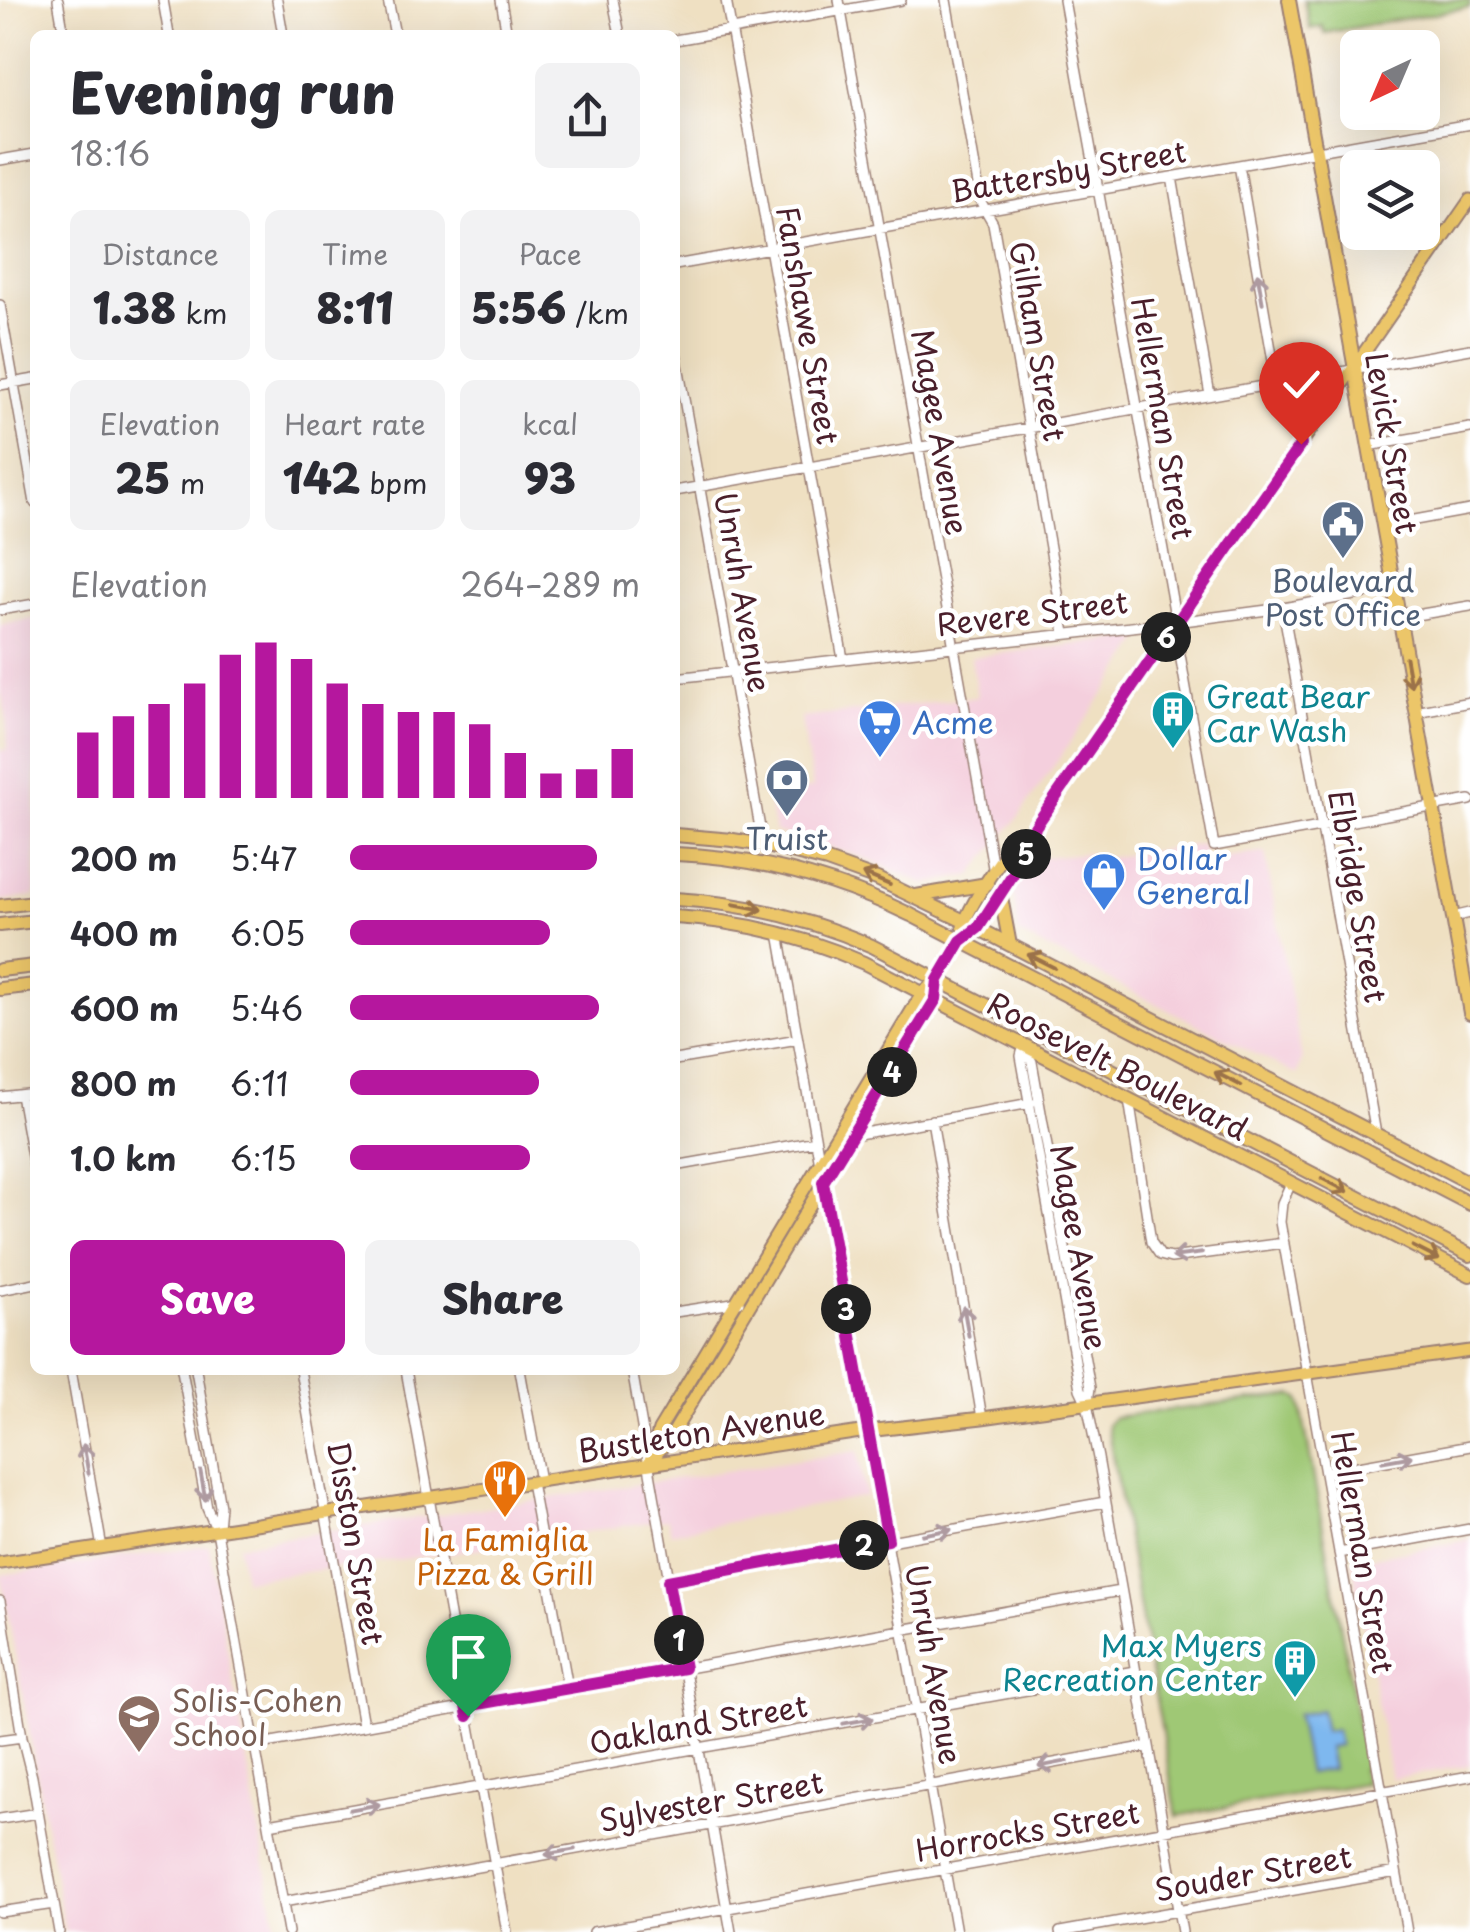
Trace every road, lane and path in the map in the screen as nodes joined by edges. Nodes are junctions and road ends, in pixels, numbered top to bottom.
1 (58, 0) edge
2 (163, 0) edge
3 (277, 0) edge
4 (388, 0) edge
5 (501, 0) edge
6 (614, 0) edge
7 (726, 0) edge
8 (901, 0) edge
9 (946, 0) edge
10 (1064, 0) edge
11 (1289, 0) edge
12 (840, 5) edge
13 (63, 30) edge
14 (168, 30) edge
15 (282, 30) edge
16 (393, 30) edge
17 (506, 30) edge
18 (619, 30) edge
19 (731, 30) junction
20 (680, 39) edge
21 (1470, 124) edge
22 (1316, 152) junction
23 (30, 155) edge
24 (0, 160) edge
25 (1238, 165) junction
26 (1172, 177) junction
27 (1098, 190) junction
28 (1470, 200) edge
29 (986, 210) junction
30 (880, 229) junction
31 (770, 248) junction
32 (680, 264) edge
33 (0, 305) edge
34 (1470, 350) edge
35 (1354, 369) junction
36 (680, 376) edge
37 (30, 379) edge
38 (14, 382) junction
39 (1277, 384) junction
40 (0, 385) edge
41 (1210, 396) junction
42 (1136, 409) junction
43 (1029, 428) junction
44 (1470, 428) edge
45 (1368, 446) junction
46 (918, 448) junction
47 (809, 467) junction
48 (30, 474) edge
49 (700, 486) junction
50 (680, 489) edge
51 (1470, 510) edge
52 (1382, 526) junction
53 (1393, 588) junction
54 (30, 605) edge
55 (1470, 606) edge
56 (1283, 608) junction
57 (0, 610) edge
58 (1398, 618) junction
59 (1176, 622) junction
60 (1065, 633) junction
61 (954, 646) junction
62 (843, 659) junction
63 (732, 672) junction
64 (680, 677) edge
65 (1470, 702) edge
66 (1415, 712) junction
67 (1470, 800) edge
68 (1432, 807) junction
69 (1322, 826) junction
70 (1035, 827) junction
71 (680, 835) edge
72 (763, 845) junction
73 (680, 855) edge
74 (990, 878) junction
75 (1000, 892) junction
76 (915, 896) junction
77 (680, 899) edge
78 (30, 903) edge
79 (0, 906) edge
80 (1470, 914) edge
81 (1453, 916) junction
82 (680, 917) edge
83 (964, 921) junction
84 (30, 922) edge
85 (0, 925) edge
86 (978, 928) junction
87 (779, 932) junction
88 (961, 941) junction
89 (1010, 946) junction
90 (30, 967) edge
91 (3, 971) edge
92 (938, 980) junction
93 (1082, 982) junction
94 (30, 986) edge
95 (0, 989) edge
96 (929, 996) junction
97 (1470, 1013) edge
98 (1144, 1035) junction
99 (798, 1038) junction
100 (1024, 1044) junction
101 (680, 1059) edge
102 (30, 1093) edge
103 (21, 1094) junction
104 (0, 1097) edge
105 (1129, 1099) junction
106 (1268, 1099) junction
107 (1034, 1103) junction
108 (1347, 1119) junction
109 (932, 1120) junction
110 (853, 1134) junction
111 (1376, 1134) junction
112 (816, 1142) junction
113 (30, 1145) edge
114 (1219, 1146) junction
115 (1289, 1161) junction
116 (820, 1163) junction
117 (680, 1165) edge
118 (823, 1182) junction
119 (1292, 1183) junction
120 (1470, 1183) edge
121 (1470, 1204) edge
122 (1284, 1242) junction
123 (1470, 1255) edge
124 (1469, 1271) edge
125 (30, 1284) edge
126 (0, 1290) edge
127 (752, 1300) junction
128 (737, 1303) junction
129 (680, 1311) edge
130 (1470, 1351) edge
131 (1307, 1373) junction
132 (71, 1375) edge
133 (183, 1375) edge
134 (197, 1375) edge
135 (301, 1375) edge
136 (407, 1375) edge
137 (521, 1375) edge
138 (633, 1375) edge
139 (1087, 1404) junction
140 (982, 1418) junction
141 (867, 1430) junction
142 (1470, 1446) edge
143 (648, 1464) junction
144 (1325, 1472) junction
145 (536, 1481) junction
146 (429, 1497) junction
147 (1106, 1502) junction
148 (326, 1513) junction
149 (1470, 1529) edge
150 (217, 1530) junction
151 (888, 1540) junction
152 (102, 1548) junction
153 (1340, 1552) junction
154 (0, 1562) edge
155 (668, 1581) junction
156 (1120, 1591) junction
157 (0, 1601) edge
158 (903, 1630) junction
159 (5, 1655) edge
160 (684, 1668) junction
161 (1135, 1671) junction
162 (568, 1688) junction
163 (466, 1706) junction
164 (917, 1710) junction
165 (363, 1725) junction
166 (22, 1738) junction
167 (0, 1740) edge
168 (255, 1744) junction
169 (1148, 1746) junction
170 (698, 1748) junction
171 (1470, 1776) edge
172 (481, 1787) junction
173 (931, 1787) junction
174 (1381, 1792) junction
175 (38, 1813) junction
176 (0, 1819) edge
177 (269, 1824) junction
178 (712, 1826) junction
179 (1163, 1831) junction
180 (495, 1864) junction
181 (945, 1870) junction
182 (1396, 1872) junction
183 (283, 1902) junction
184 (54, 1904) junction
185 (727, 1908) junction
186 (1179, 1911) junction
187 (0, 1912) edge
188 (59, 1932) edge
189 (288, 1932) edge
190 (507, 1932) edge
191 (593, 1932) edge
192 (731, 1932) edge
193 (956, 1932) edge
194 (1060, 1932) edge
195 (1182, 1932) edge
196 (1407, 1932) edge

1 - 13 street
2 - 14 street
3 - 15 street
4 - 16 street
5 - 17 street
6 - 18 street
7 - 19 street, Fanshawe Street
8 - 12 street
9 - 29 street, Gilham Street
10 - 27 street, Hellerman Street
11 - 22 highway, Levick Street
12 - 19 street
12 - 30 street, Magee Avenue
19 - 20 street
19 - 31 street, Fanshawe Street
21 - 22 street, Battersby Street
22 - 25 street, Battersby Street
22 - 35 highway, Levick Street
23 - 24 street
25 - 26 street, Battersby Street
39 -> 25 street
26 - 27 street, Battersby Street
26 - 41 street
27 - 29 street, Battersby Street
27 - 42 street, Hellerman Street
28 - 35 main road
29 - 30 street, Battersby Street
29 - 43 street, Gilham Street
30 - 31 street, Battersby Street
30 - 46 street, Magee Avenue
31 - 32 street, Battersby Street
31 - 47 street, Fanshawe Street
33 - 38 street
34 - 35 street
35 - 39 street
35 - 45 highway, Levick Street
35 - 59 main road
36 - 49 street, Unruh Avenue
37 - 38 street
38 - 40 street
38 - 48 street
39 - 41 street
41 - 42 street
42 - 43 street
42 - 59 street, Hellerman Street
43 - 46 street
43 - 60 street, Gilham Street
44 - 45 street
45 - 52 highway, Levick Street
46 - 47 street
46 - 61 street, Magee Avenue
47 - 49 street
47 - 62 street, Fanshawe Street
49 - 50 street
49 - 63 street, Unruh Avenue
51 - 52 street
52 - 53 highway, Levick Street
53 - 56 street, Revere Street
53 - 58 highway, Levick Street
54 - 57 street
55 - 58 street
56 - 59 street, Revere Street
56 - 69 street, Elbridge Street
58 -> 66 highway, Levick Street
59 - 60 street, Revere Street
59 - 69 street, Hellerman Street
59 - 70 main road
60 - 61 street, Revere Street
61 - 62 street, Revere Street
61 - 74 street, Magee Avenue
62 - 63 street, Revere Street
63 - 64 street, Revere Street
63 - 72 street, Unruh Avenue
65 - 66 street
66 - 68 highway, Levick Street
67 - 68 street
68 - 69 street
68 - 81 highway, Levick Street
69 - 111 street, Elbridge Street
70 - 74 main road
70 - 75 main road
71 - 72 highway, Roosevelt Boulevard
76 -> 72 highway, Roosevelt Boulevard
73 - 88 highway, Roosevelt Boulevard
74 - 76 highway
74 - 83 main road
75 - 86 main road
75 - 89 highway
76 - 83 highway, Roosevelt Boulevard
77 -> 92 highway, Roosevelt Boulevard
78 - 79 highway
80 - 81 street
81 - 97 highway, Levick Street
82 - 87 highway, Roosevelt Boulevard
83 - 86 highway, Roosevelt Boulevard
83 - 88 main road
84 - 85 highway
86 - 88 main road
86 - 89 highway, Roosevelt Boulevard
87 - 96 highway, Roosevelt Boulevard
87 - 99 street, Unruh Avenue
88 - 92 main road
88 - 98 highway, Roosevelt Boulevard
93 -> 89 highway, Roosevelt Boulevard
90 - 91 highway
92 - 96 main road
92 - 115 highway, Roosevelt Boulevard
93 - 98 highway
93 - 108 highway, Roosevelt Boulevard
94 - 95 highway
96 - 100 highway, Roosevelt Boulevard
96 - 110 main road
96 - 116 main road
106 -> 98 highway, Roosevelt Boulevard
99 - 101 street
99 - 112 street, Unruh Avenue
100 - 105 highway, Roosevelt Boulevard
100 - 107 street, Magee Avenue
102 - 103 street
103 - 104 street
103 - 113 street
105 - 114 highway, Roosevelt Boulevard
122 -> 105 street
106 - 108 highway
106 - 121 highway, Roosevelt Boulevard
107 - 109 street
107 - 139 street, Magee Avenue
108 - 111 highway, Roosevelt Boulevard
109 - 110 street
140 -> 109 street
110 - 118 main road
111 - 120 highway, Roosevelt Boulevard
112 - 116 street, Unruh Avenue
112 - 117 street
114 - 115 highway
114 - 119 highway, Roosevelt Boulevard
115 -> 123 highway, Roosevelt Boulevard
116 - 118 street, Unruh Avenue
116 - 128 main road
118 - 127 main road
118 - 141 street, Unruh Avenue
119 - 122 street, Hellerman Street
119 -> 124 highway, Roosevelt Boulevard
122 - 131 street, Hellerman Street
125 - 126 street
127 - 128 street
127 - 143 main road
128 - 129 street
128 - 143 main road
130 - 131 main road, Bustleton Avenue
131 - 139 main road, Bustleton Avenue
131 - 144 street, Hellerman Street
152 -> 132 street
133 -> 150 street
134 - 150 street
135 - 148 street, Disston Street
136 - 146 street
137 - 145 street
138 - 143 street
139 - 140 main road, Bustleton Avenue
139 - 147 street, Magee Avenue
140 - 141 main road, Bustleton Avenue
141 - 143 main road, Bustleton Avenue
141 - 151 street, Unruh Avenue
144 -> 142 street
143 - 145 main road, Bustleton Avenue
143 - 155 street
144 - 153 street, Hellerman Street
145 - 146 main road, Bustleton Avenue
145 - 162 street
146 - 148 main road, Bustleton Avenue
146 - 163 street
151 -> 147 street
147 - 156 street, Magee Avenue
148 - 150 main road, Bustleton Avenue
148 - 165 street, Disston Street
149 - 153 street
150 - 152 main road, Bustleton Avenue
150 - 168 street
151 - 155 street
151 - 158 street, Unruh Avenue
152 - 154 main road, Bustleton Avenue
153 - 174 street, Hellerman Street
155 - 160 street
156 - 158 street
156 - 161 street, Magee Avenue
157 - 159 street
158 - 160 street
158 - 164 street, Unruh Avenue
159 - 166 street
160 - 162 street
160 - 170 street
161 - 164 street, Oakland Street
161 - 169 street, Magee Avenue
162 - 163 street
163 - 165 street
163 - 172 street
170 -> 164 street, Oakland Street
164 - 173 street, Unruh Avenue
165 - 168 street
166 - 167 street
166 - 175 street
168 - 177 street
169 -> 173 street, Sylvester Street
169 - 179 street, Magee Avenue
170 - 172 street, Oakland Street
170 - 178 street
171 - 174 street, Horrocks Street
177 -> 172 street, Oakland Street
172 - 180 street
173 - 178 street, Sylvester Street
173 - 181 street, Unruh Avenue
174 - 179 street, Horrocks Street
174 - 182 street, Hellerman Street
175 - 176 street
175 - 184 street
177 - 183 street
178 -> 180 street, Sylvester Street
178 - 185 street
179 - 181 street, Horrocks Street
179 - 186 street, Magee Avenue
180 - 183 street, Sylvester Street
180 - 190 street
181 - 185 street, Horrocks Street
181 - 193 street, Unruh Avenue
182 - 186 street, Souder Street
182 - 196 street, Hellerman Street
183 - 189 street
184 - 187 street
184 - 188 street
185 - 191 street, Horrocks Street
185 - 192 street
186 - 194 street, Souder Street
186 - 195 street, Magee Avenue

